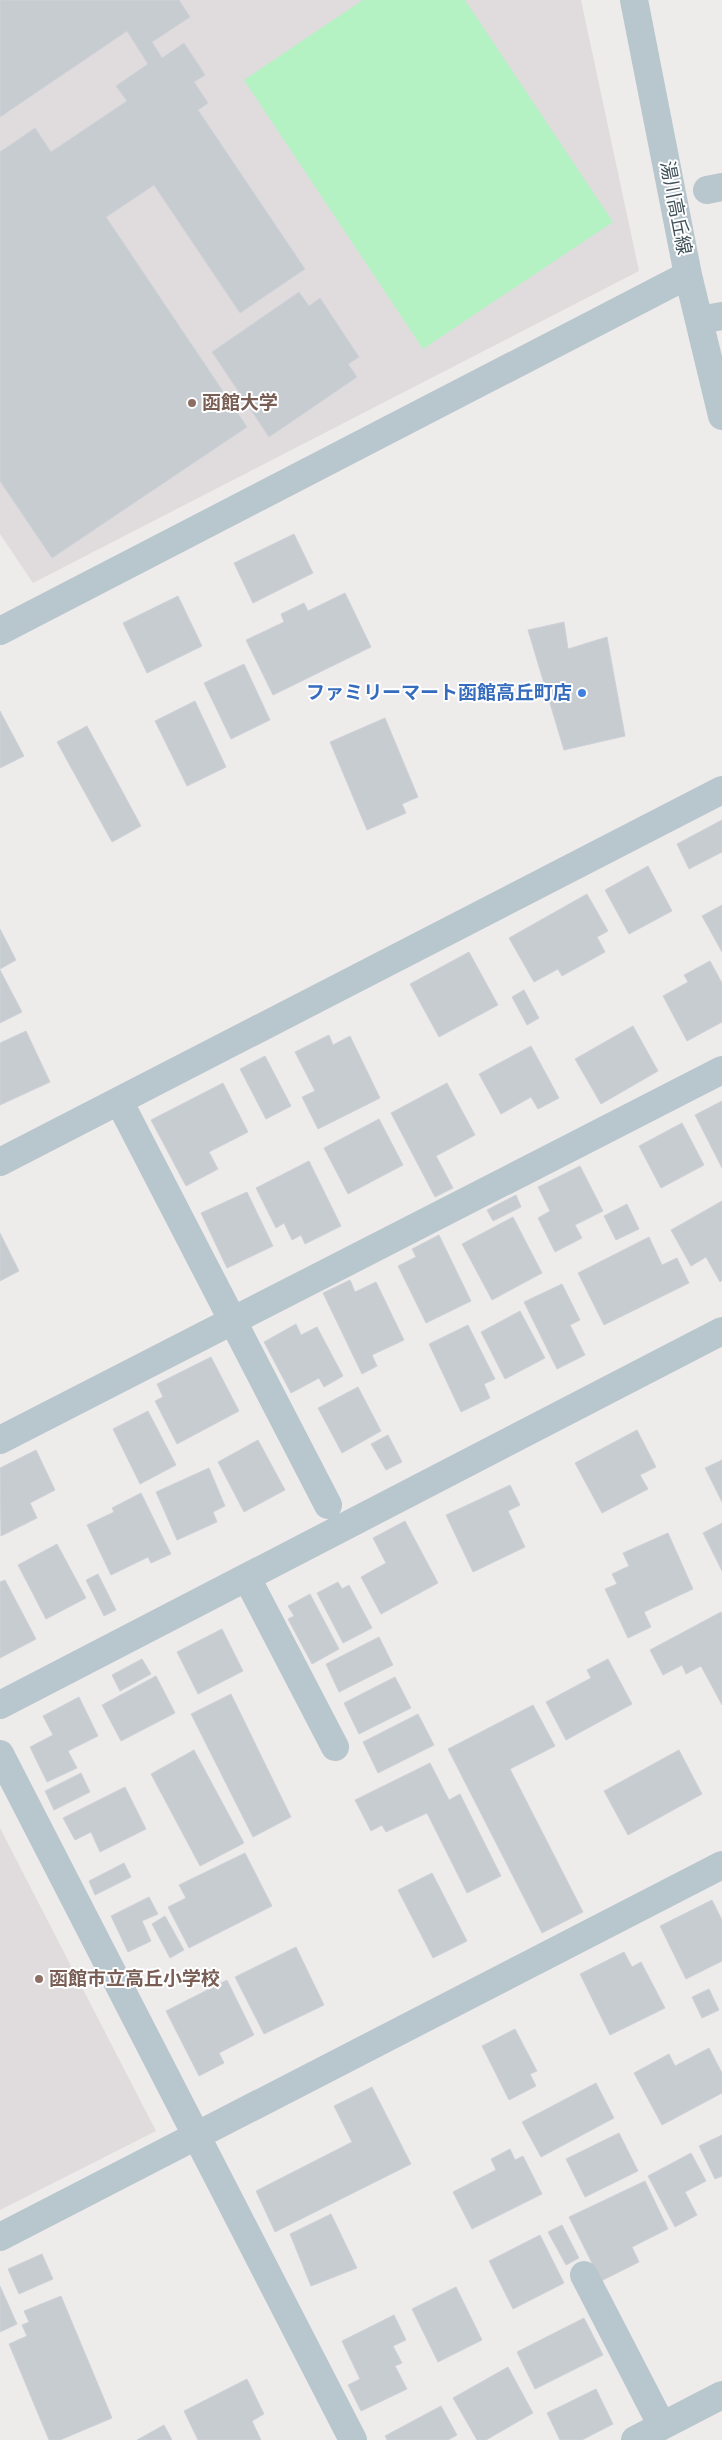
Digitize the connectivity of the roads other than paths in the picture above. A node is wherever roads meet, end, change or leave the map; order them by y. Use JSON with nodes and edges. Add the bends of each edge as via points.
{"nodes":[{"id":1,"x":634,"y":0,"type":"edge"},
{"id":2,"x":688,"y":275,"type":"junction"},
{"id":3,"x":711,"y":318,"type":"edge"},
{"id":4,"x":722,"y":416,"type":"edge"},
{"id":5,"x":0,"y":631,"type":"edge"},
{"id":6,"x":722,"y":790,"type":"edge"},
{"id":7,"x":722,"y":1070,"type":"edge"},
{"id":8,"x":119,"y":1101,"type":"junction"},
{"id":9,"x":0,"y":1162,"type":"edge"},
{"id":10,"x":232,"y":1320,"type":"junction"},
{"id":11,"x":722,"y":1331,"type":"edge"},
{"id":12,"x":0,"y":1440,"type":"edge"},
{"id":13,"x":328,"y":1505,"type":"dead end"},
{"id":14,"x":247,"y":1578,"type":"junction"},
{"id":15,"x":0,"y":1705,"type":"edge"},
{"id":16,"x":335,"y":1747,"type":"dead end"},
{"id":17,"x":0,"y":1754,"type":"edge"},
{"id":18,"x":722,"y":1865,"type":"edge"},
{"id":19,"x":197,"y":2136,"type":"junction"},
{"id":20,"x":0,"y":2237,"type":"edge"},
{"id":21,"x":584,"y":2275,"type":"dead end"},
{"id":22,"x":722,"y":2395,"type":"edge"},
{"id":23,"x":662,"y":2426,"type":"junction"},
{"id":24,"x":353,"y":2440,"type":"edge"},
{"id":25,"x":635,"y":2440,"type":"edge"}],
"edges":[{"from":1,"to":2,"type":"street","name":"湯川高丘線"},
{"from":2,"to":3,"type":"street","name":"湯川高丘線"},
{"from":2,"to":5,"type":"street"},
{"from":3,"to":4,"type":"street","name":"湯川高丘線"},
{"from":6,"to":8,"type":"street"},
{"from":7,"to":10,"type":"street"},
{"from":8,"to":9,"type":"street"},
{"from":8,"to":10,"type":"street"},
{"from":10,"to":12,"type":"street"},
{"from":10,"to":13,"type":"street"},
{"from":11,"to":14,"type":"street"},
{"from":14,"to":15,"type":"street"},
{"from":14,"to":16,"type":"street"},
{"from":17,"to":19,"type":"street"},
{"from":18,"to":19,"type":"street"},
{"from":19,"to":20,"type":"street"},
{"from":19,"to":24,"type":"street"},
{"from":21,"to":23,"type":"street"},
{"from":22,"to":23,"type":"street"},
{"from":23,"to":25,"type":"street"}]}
